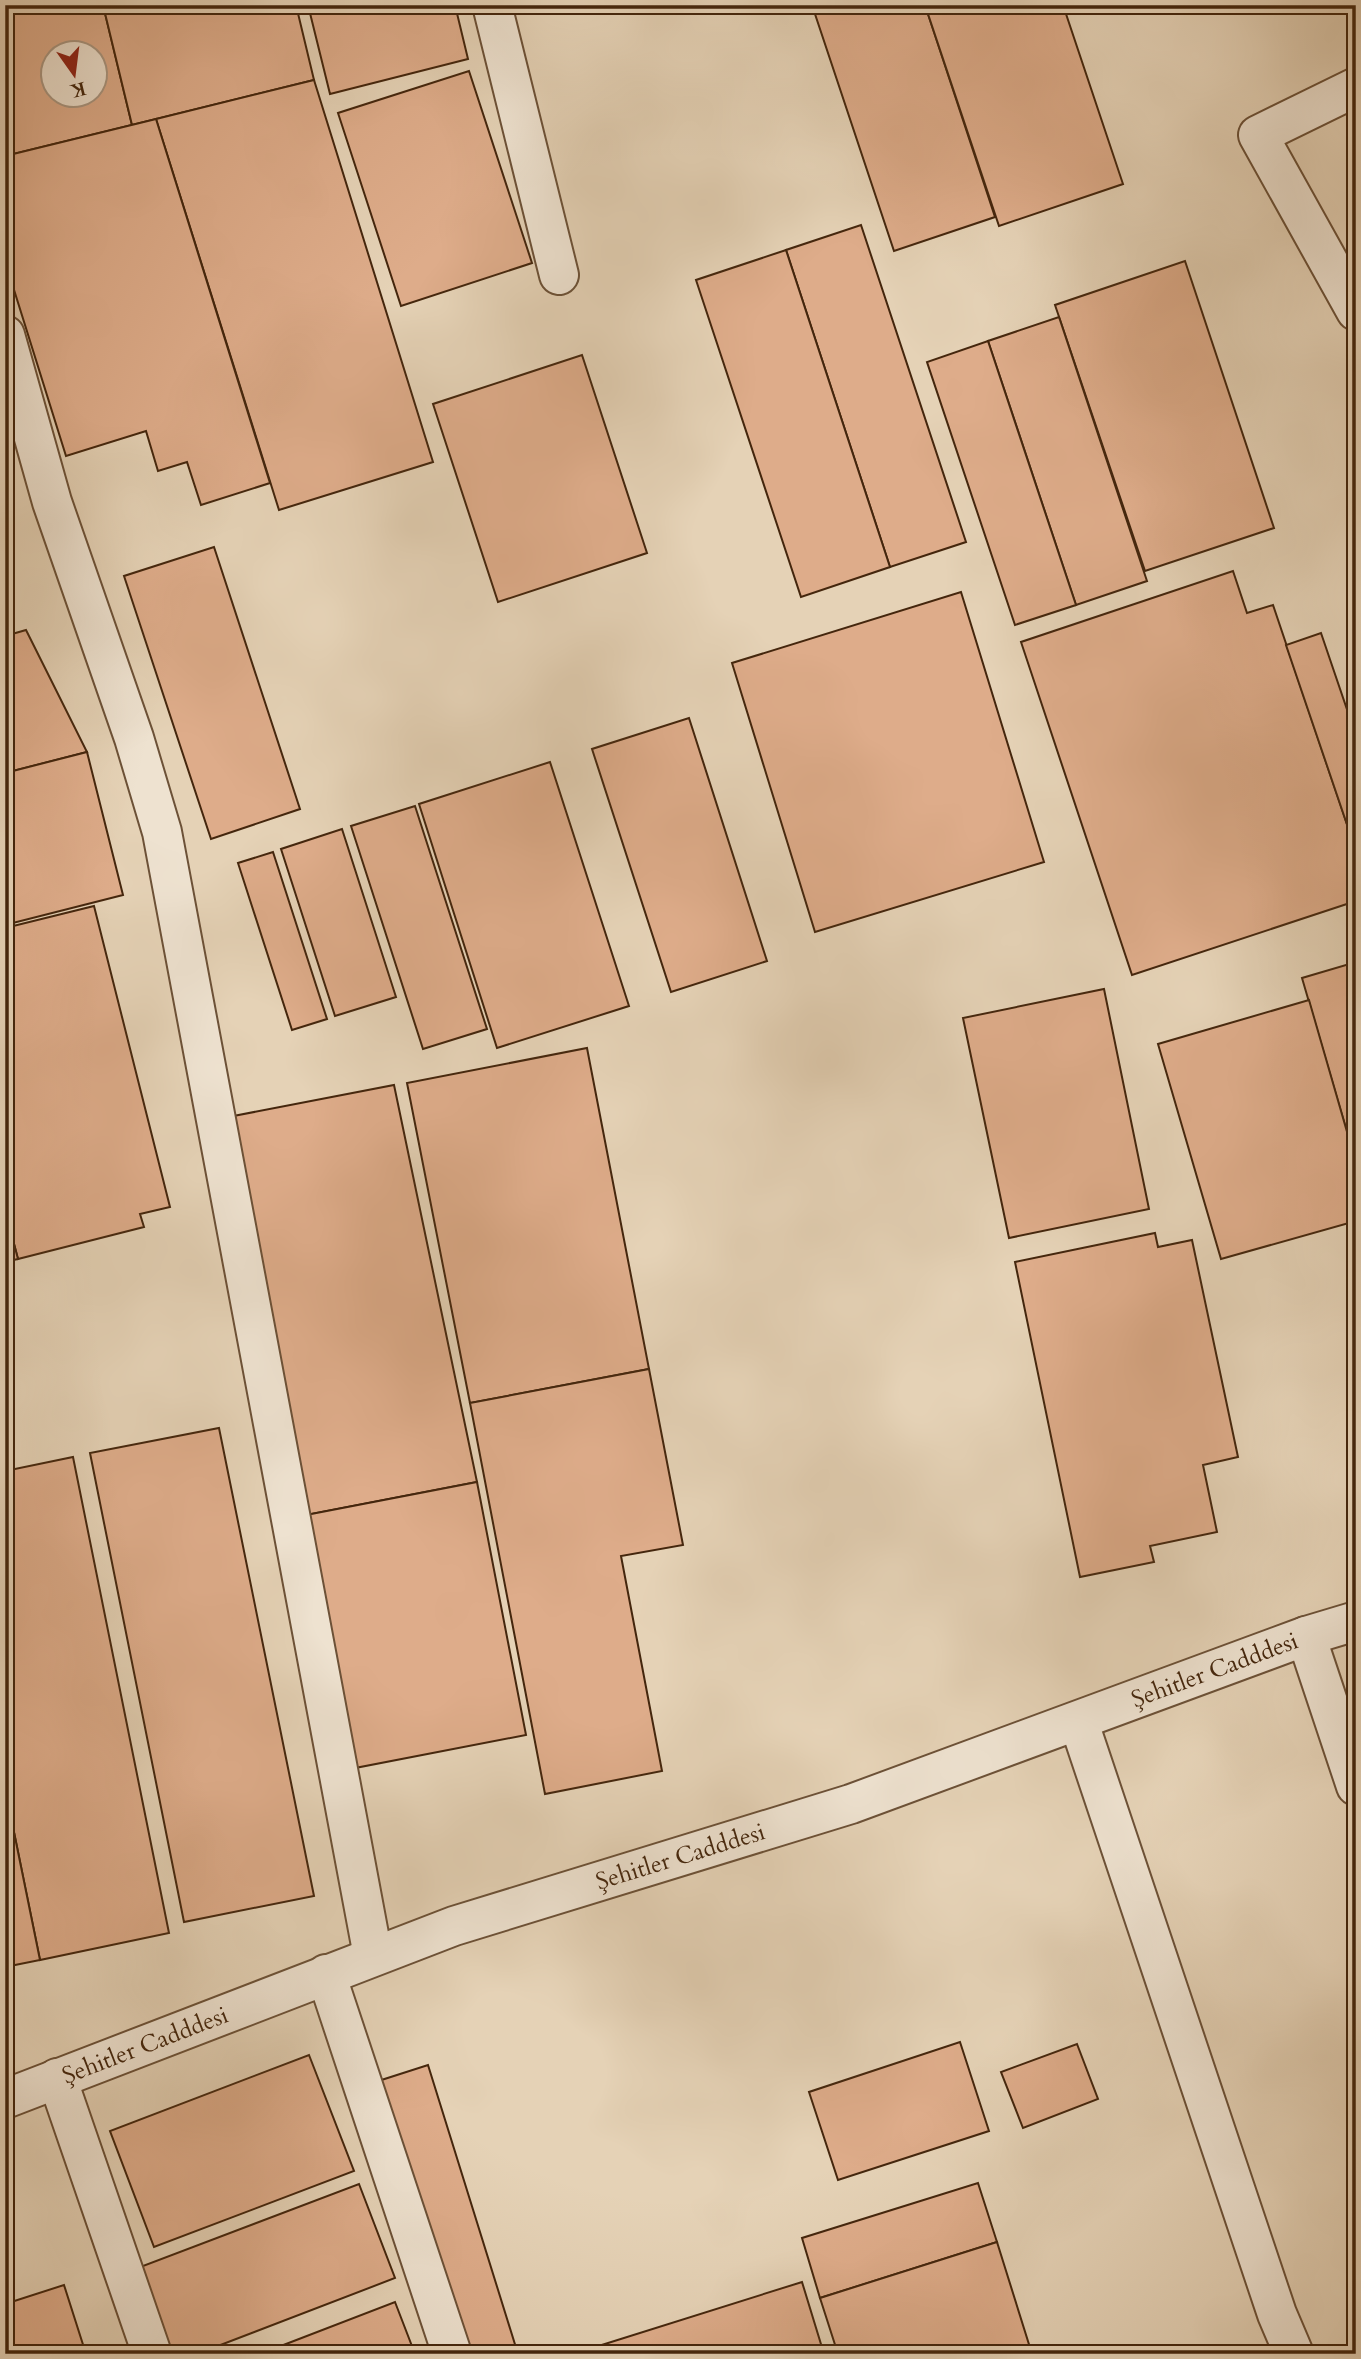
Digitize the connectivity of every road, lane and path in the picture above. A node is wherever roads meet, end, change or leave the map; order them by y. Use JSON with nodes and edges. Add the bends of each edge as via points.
{"nodes":[{"id":1,"x":492,"y":5,"type":"edge"},
{"id":2,"x":1356,"y":87,"type":"edge"},
{"id":3,"x":559,"y":275,"type":"dead end"},
{"id":4,"x":1356,"y":311,"type":"edge"},
{"id":5,"x":5,"y":335,"type":"edge"},
{"id":6,"x":1356,"y":1621,"type":"edge"},
{"id":7,"x":1306,"y":1636,"type":"junction"},
{"id":8,"x":1079,"y":1723,"type":"junction"},
{"id":9,"x":1356,"y":1786,"type":"edge"},
{"id":10,"x":373,"y":1956,"type":"junction"},
{"id":11,"x":326,"y":1975,"type":"junction"},
{"id":12,"x":57,"y":2078,"type":"junction"},
{"id":13,"x":5,"y":2099,"type":"edge"},
{"id":14,"x":152,"y":2354,"type":"edge"},
{"id":15,"x":452,"y":2354,"type":"edge"},
{"id":16,"x":1294,"y":2354,"type":"edge"}],
"edges":[{"from":1,"to":3,"type":"street"},
{"from":2,"to":4,"type":"street","via":[[1258,135]]},
{"from":5,"to":10,"type":"street","via":[[52,502],[162,832]]},
{"from":6,"to":7,"type":"street","name":"Şehitler Cadddesi"},
{"from":7,"to":8,"type":"street","name":"Şehitler Cadddesi"},
{"from":7,"to":9,"type":"street"},
{"from":8,"to":10,"type":"street","name":"Şehitler Cadddesi","via":[[851,1804],[454,1926]]},
{"from":8,"to":16,"type":"street"},
{"from":10,"to":11,"type":"street","name":"Şehitler Cadddesi"},
{"from":11,"to":12,"type":"street","name":"Şehitler Cadddesi"},
{"from":11,"to":15,"type":"street"},
{"from":12,"to":13,"type":"street","name":"Şehitler Cadddesi"},
{"from":12,"to":14,"type":"street"}]}
